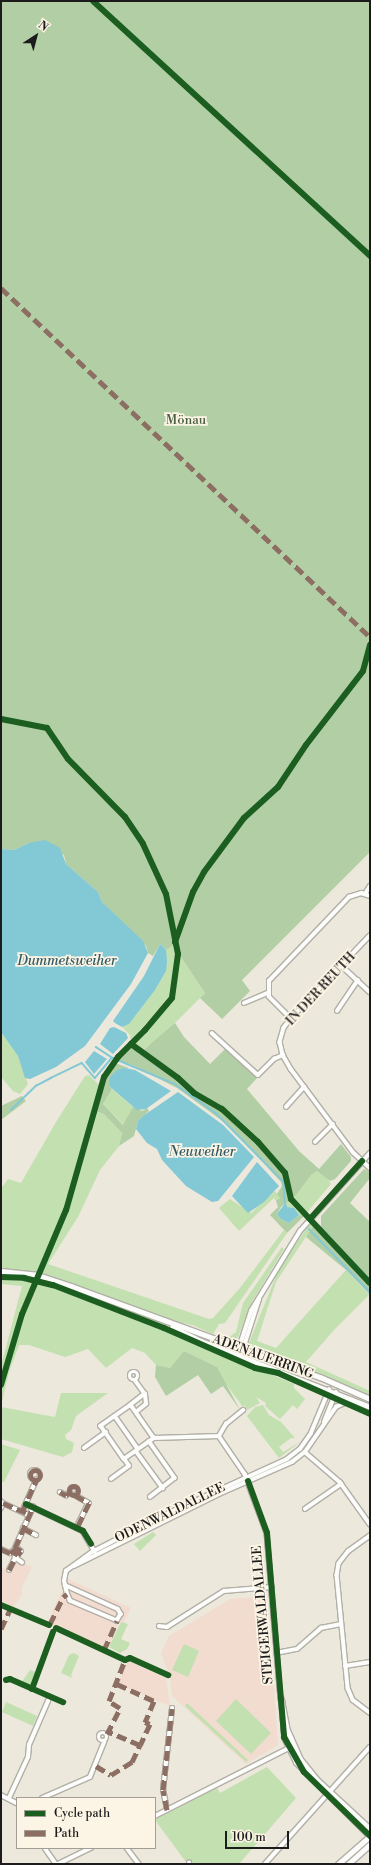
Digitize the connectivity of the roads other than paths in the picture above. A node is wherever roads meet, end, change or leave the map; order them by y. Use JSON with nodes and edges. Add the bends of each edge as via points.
{"nodes":[{"id":1,"x":370,"y":886,"type":"edge"},
{"id":2,"x":365,"y":894,"type":"junction"},
{"id":3,"x":370,"y":896,"type":"edge"},
{"id":4,"x":370,"y":936,"type":"edge"},
{"id":5,"x":342,"y":966,"type":"junction"},
{"id":6,"x":358,"y":980,"type":"junction"},
{"id":7,"x":370,"y":992,"type":"edge"},
{"id":8,"x":268,"y":993,"type":"junction"},
{"id":9,"x":244,"y":1003,"type":"dead end"},
{"id":10,"x":337,"y":1011,"type":"dead end"},
{"id":11,"x":291,"y":1019,"type":"junction"},
{"id":12,"x":212,"y":1033,"type":"dead end"},
{"id":13,"x":283,"y":1055,"type":"junction"},
{"id":14,"x":304,"y":1087,"type":"junction"},
{"id":15,"x":286,"y":1107,"type":"dead end"},
{"id":16,"x":333,"y":1124,"type":"junction"},
{"id":17,"x":315,"y":1142,"type":"dead end"},
{"id":18,"x":370,"y":1153,"type":"edge"},
{"id":19,"x":362,"y":1160,"type":"junction"},
{"id":20,"x":370,"y":1168,"type":"edge"},
{"id":21,"x":1,"y":1271,"type":"edge"},
{"id":22,"x":155,"y":1318,"type":"junction"},
{"id":23,"x":239,"y":1349,"type":"junction"},
{"id":24,"x":236,"y":1355,"type":"junction"},
{"id":25,"x":135,"y":1380,"type":"dead end"},
{"id":26,"x":335,"y":1384,"type":"junction"},
{"id":27,"x":330,"y":1390,"type":"junction"},
{"id":28,"x":336,"y":1392,"type":"junction"},
{"id":29,"x":146,"y":1394,"type":"junction"},
{"id":30,"x":370,"y":1399,"type":"edge"},
{"id":31,"x":354,"y":1400,"type":"junction"},
{"id":32,"x":131,"y":1405,"type":"junction"},
{"id":33,"x":370,"y":1407,"type":"edge"},
{"id":34,"x":243,"y":1410,"type":"dead end"},
{"id":35,"x":136,"y":1412,"type":"junction"},
{"id":36,"x":115,"y":1416,"type":"junction"},
{"id":37,"x":320,"y":1430,"type":"junction"},
{"id":38,"x":106,"y":1432,"type":"junction"},
{"id":39,"x":219,"y":1436,"type":"junction"},
{"id":40,"x":154,"y":1438,"type":"junction"},
{"id":41,"x":149,"y":1441,"type":"junction"},
{"id":42,"x":84,"y":1448,"type":"dead end"},
{"id":43,"x":137,"y":1450,"type":"junction"},
{"id":44,"x":305,"y":1452,"type":"junction"},
{"id":45,"x":124,"y":1459,"type":"junction"},
{"id":46,"x":111,"y":1479,"type":"dead end"},
{"id":47,"x":247,"y":1479,"type":"junction"},
{"id":48,"x":36,"y":1480,"type":"dead end"},
{"id":49,"x":341,"y":1484,"type":"junction"},
{"id":50,"x":163,"y":1488,"type":"junction"},
{"id":51,"x":60,"y":1492,"type":"dead end"},
{"id":52,"x":69,"y":1493,"type":"junction"},
{"id":53,"x":76,"y":1495,"type":"junction"},
{"id":54,"x":151,"y":1496,"type":"dead end"},
{"id":55,"x":2,"y":1502,"type":"edge"},
{"id":56,"x":26,"y":1504,"type":"junction"},
{"id":57,"x":33,"y":1507,"type":"junction"},
{"id":58,"x":1,"y":1509,"type":"edge"},
{"id":59,"x":305,"y":1510,"type":"dead end"},
{"id":60,"x":22,"y":1512,"type":"junction"},
{"id":61,"x":29,"y":1515,"type":"junction"},
{"id":62,"x":370,"y":1524,"type":"edge"},
{"id":63,"x":23,"y":1528,"type":"junction"},
{"id":64,"x":77,"y":1528,"type":"junction"},
{"id":65,"x":36,"y":1535,"type":"dead end"},
{"id":66,"x":370,"y":1536,"type":"edge"},
{"id":67,"x":1,"y":1549,"type":"edge"},
{"id":68,"x":15,"y":1553,"type":"junction"},
{"id":69,"x":95,"y":1553,"type":"junction"},
{"id":70,"x":22,"y":1562,"type":"dead end"},
{"id":71,"x":9,"y":1570,"type":"dead end"},
{"id":72,"x":65,"y":1585,"type":"junction"},
{"id":73,"x":272,"y":1587,"type":"junction"},
{"id":74,"x":341,"y":1624,"type":"junction"},
{"id":75,"x":159,"y":1626,"type":"dead end"},
{"id":76,"x":276,"y":1653,"type":"junction"},
{"id":77,"x":370,"y":1662,"type":"edge"},
{"id":78,"x":345,"y":1666,"type":"junction"},
{"id":79,"x":281,"y":1699,"type":"joint"},
{"id":80,"x":48,"y":1701,"type":"dead end"},
{"id":81,"x":172,"y":1708,"type":"dead end"},
{"id":82,"x":370,"y":1713,"type":"edge"},
{"id":83,"x":104,"y":1742,"type":"dead end"},
{"id":84,"x":370,"y":1747,"type":"edge"},
{"id":85,"x":291,"y":1748,"type":"junction"},
{"id":86,"x":329,"y":1794,"type":"junction"},
{"id":87,"x":1,"y":1795,"type":"edge"},
{"id":88,"x":44,"y":1797,"type":"edge"},
{"id":89,"x":9,"y":1798,"type":"junction"},
{"id":90,"x":16,"y":1803,"type":"edge"},
{"id":91,"x":167,"y":1810,"type":"junction"},
{"id":92,"x":156,"y":1816,"type":"edge"},
{"id":93,"x":370,"y":1829,"type":"edge"},
{"id":94,"x":370,"y":1836,"type":"edge"},
{"id":95,"x":370,"y":1844,"type":"edge"},
{"id":96,"x":45,"y":1849,"type":"edge"},
{"id":97,"x":89,"y":1849,"type":"edge"},
{"id":98,"x":128,"y":1849,"type":"edge"},
{"id":99,"x":57,"y":1864,"type":"edge"},
{"id":100,"x":140,"y":1864,"type":"edge"},
{"id":101,"x":265,"y":1864,"type":"edge"},
{"id":102,"x":338,"y":1864,"type":"edge"},
{"id":103,"x":348,"y":1864,"type":"edge"}],
"edges":[{"from":1,"to":2,"type":"street"},
{"from":2,"to":3,"type":"street"},
{"from":2,"to":8,"type":"street","via":[[358,893],[349,897],[271,978]]},
{"from":4,"to":5,"type":"street","name":"IN DER REUTH"},
{"from":5,"to":6,"type":"street"},
{"from":5,"to":11,"type":"street","name":"IN DER REUTH"},
{"from":6,"to":7,"type":"street"},
{"from":6,"to":10,"type":"street"},
{"from":8,"to":9,"type":"street"},
{"from":8,"to":11,"type":"street"},
{"from":11,"to":13,"type":"street","name":"IN DER REUTH","via":[[281,1034]]},
{"from":12,"to":13,"type":"street","via":[[258,1075],[274,1059]]},
{"from":13,"to":14,"type":"street","name":"IN DER REUTH"},
{"from":14,"to":15,"type":"street"},
{"from":14,"to":16,"type":"street","name":"IN DER REUTH"},
{"from":16,"to":17,"type":"street"},
{"from":16,"to":19,"type":"street","name":"IN DER REUTH"},
{"from":18,"to":19,"type":"street"},
{"from":19,"to":20,"type":"street","name":"IN DER REUTH"},
{"from":19,"to":23,"type":"street","via":[[300,1231],[245,1326]]},
{"from":21,"to":22,"type":"main road","name":"ADENAUERRING","via":[[37,1275]]},
{"from":22,"to":23,"type":"main road","name":"ADENAUERRING"},
{"from":22,"to":24,"type":"main road","name":"ADENAUERRING"},
{"from":23,"to":24,"type":"main road"},
{"from":23,"to":26,"type":"main road","name":"ADENAUERRING"},
{"from":24,"to":27,"type":"main road","name":"ADENAUERRING"},
{"from":25,"to":29,"type":"street"},
{"from":26,"to":27,"type":"main road"},
{"from":26,"to":28,"type":"main road"},
{"from":26,"to":30,"type":"main road","name":"ADENAUERRING"},
{"from":27,"to":28,"type":"main road","name":"ADENAUERRING"},
{"from":27,"to":47,"type":"street","name":"ODENWALDALLEE","via":[[312,1433],[300,1448]]},
{"from":28,"to":31,"type":"main road","name":"ADENAUERRING"},
{"from":28,"to":37,"type":"street","name":"ODENWALDALLEE"},
{"from":29,"to":32,"type":"street"},
{"from":29,"to":35,"type":"street","via":[[146,1404]]},
{"from":31,"to":33,"type":"main road","name":"ADENAUERRING"},
{"from":31,"to":37,"type":"street","name":"ODENWALDALLEE","via":[[336,1407]]},
{"from":32,"to":35,"type":"street"},
{"from":32,"to":36,"type":"street"},
{"from":34,"to":39,"type":"street","via":[[226,1424]]},
{"from":35,"to":40,"type":"street"},
{"from":36,"to":38,"type":"street","via":[[101,1426]]},
{"from":36,"to":43,"type":"street"},
{"from":37,"to":44,"type":"street","name":"ODENWALDALLEE"},
{"from":38,"to":42,"type":"street"},
{"from":38,"to":45,"type":"street"},
{"from":39,"to":40,"type":"street"},
{"from":39,"to":47,"type":"street","name":"STEIGERWALDALLEE"},
{"from":40,"to":41,"type":"street"},
{"from":41,"to":43,"type":"street"},
{"from":41,"to":50,"type":"street","via":[[175,1478]]},
{"from":43,"to":45,"type":"street"},
{"from":43,"to":50,"type":"street"},
{"from":44,"to":47,"type":"street","name":"ODENWALDALLEE","via":[[287,1465]]},
{"from":44,"to":49,"type":"street"},
{"from":45,"to":46,"type":"street","via":[[129,1466]]},
{"from":47,"to":69,"type":"street","name":"ODENWALDALLEE"},
{"from":47,"to":73,"type":"street","name":"STEIGERWALDALLEE","via":[[267,1533]]},
{"from":48,"to":56,"type":"street"},
{"from":49,"to":59,"type":"street"},
{"from":49,"to":62,"type":"street"},
{"from":50,"to":54,"type":"street"},
{"from":51,"to":52,"type":"street","via":[[66,1495]]},
{"from":52,"to":53,"type":"street"},
{"from":52,"to":53,"type":"street","via":[[71,1487],[75,1487],[78,1490]]},
{"from":53,"to":64,"type":"street","via":[[89,1503]]},
{"from":55,"to":58,"type":"street"},
{"from":55,"to":60,"type":"street"},
{"from":56,"to":57,"type":"street"},
{"from":56,"to":60,"type":"street"},
{"from":57,"to":61,"type":"street"},
{"from":57,"to":64,"type":"street"},
{"from":60,"to":61,"type":"street"},
{"from":61,"to":63,"type":"street"},
{"from":63,"to":65,"type":"street"},
{"from":63,"to":68,"type":"street"},
{"from":64,"to":69,"type":"street","via":[[83,1531]]},
{"from":66,"to":74,"type":"street","via":[[349,1551],[339,1564],[337,1579]]},
{"from":67,"to":68,"type":"street"},
{"from":68,"to":70,"type":"street"},
{"from":68,"to":71,"type":"street"},
{"from":69,"to":72,"type":"street","name":"ODENWALDALLEE","via":[[66,1571]]},
{"from":72,"to":72,"type":"street","via":[[70,1600],[112,1620],[117,1621],[120,1617],[121,1612],[116,1607]]},
{"from":73,"to":75,"type":"street","via":[[224,1591],[167,1627]]},
{"from":73,"to":76,"type":"street","name":"STEIGERWALDALLEE"},
{"from":74,"to":76,"type":"street","via":[[321,1628],[297,1649]]},
{"from":74,"to":78,"type":"street"},
{"from":76,"to":79,"type":"street","name":"STEIGERWALDALLEE"},
{"from":77,"to":78,"type":"street"},
{"from":78,"to":82,"type":"street","via":[[349,1694]]},
{"from":79,"to":85,"type":"main road","name":"STEIGERWALDALLEE","via":[[282,1726]]},
{"from":80,"to":89,"type":"street","via":[[28,1745],[28,1756]]},
{"from":81,"to":91,"type":"street","via":[[163,1790]]},
{"from":83,"to":88,"type":"street","via":[[90,1777]]},
{"from":84,"to":86,"type":"street"},
{"from":85,"to":86,"type":"main road","name":"STEIGERWALDALLEE","via":[[304,1772]]},
{"from":85,"to":91,"type":"street"},
{"from":86,"to":93,"type":"main road","name":"STEIGERWALDALLEE"},
{"from":86,"to":94,"type":"main road","name":"STEIGERWALDALLEE"},
{"from":86,"to":101,"type":"street"},
{"from":87,"to":89,"type":"street"},
{"from":89,"to":90,"type":"street"},
{"from":91,"to":92,"type":"street"},
{"from":94,"to":102,"type":"main road"},
{"from":95,"to":103,"type":"main road"},
{"from":96,"to":99,"type":"street"},
{"from":97,"to":99,"type":"street"},
{"from":98,"to":100,"type":"street"}]}
